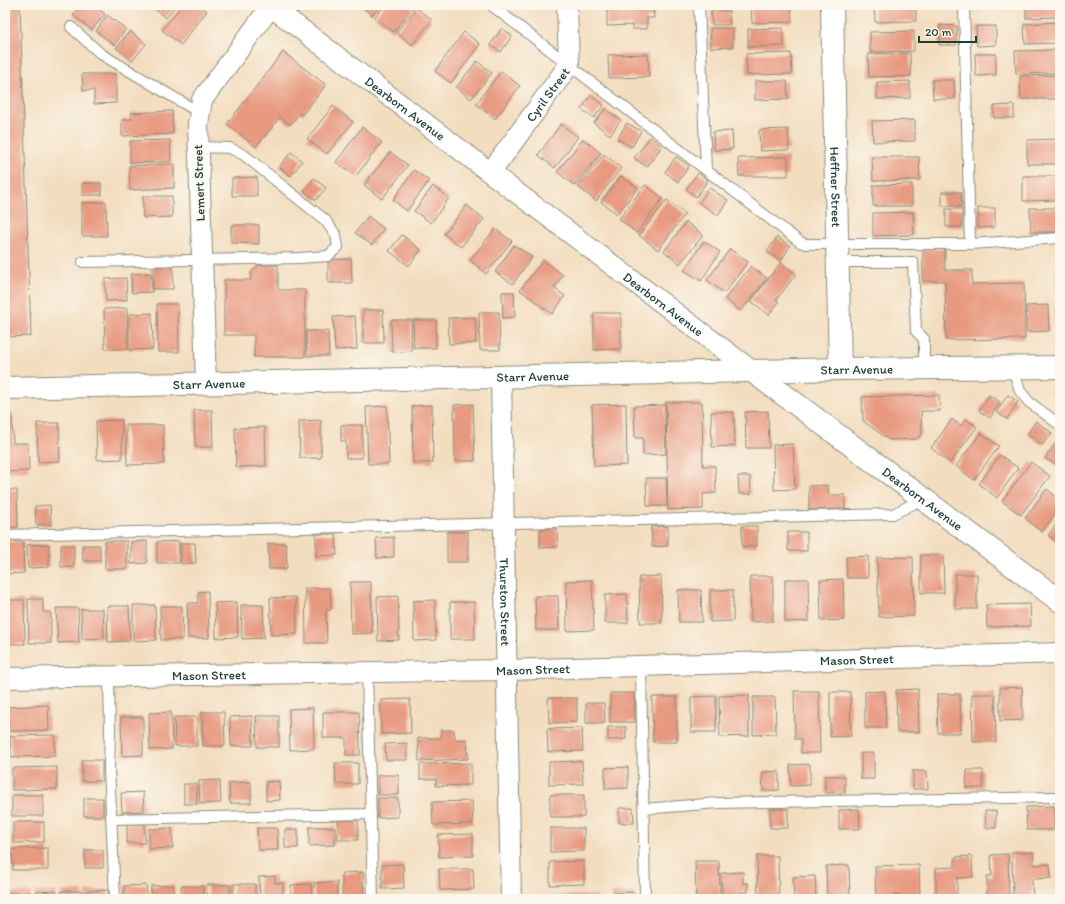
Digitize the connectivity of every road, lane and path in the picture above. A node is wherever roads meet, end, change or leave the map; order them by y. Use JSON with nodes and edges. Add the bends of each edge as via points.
{"nodes":[{"id":1,"x":491,"y":5,"type":"edge"},
{"id":2,"x":567,"y":5,"type":"edge"},
{"id":3,"x":699,"y":5,"type":"edge"},
{"id":4,"x":832,"y":5,"type":"edge"},
{"id":5,"x":964,"y":5,"type":"edge"},
{"id":6,"x":270,"y":6,"type":"edge"},
{"id":7,"x":70,"y":27,"type":"dead end"},
{"id":8,"x":569,"y":65,"type":"junction"},
{"id":9,"x":200,"y":113,"type":"junction"},
{"id":10,"x":198,"y":147,"type":"junction"},
{"id":11,"x":706,"y":170,"type":"junction"},
{"id":12,"x":491,"y":172,"type":"junction"},
{"id":13,"x":1060,"y":238,"type":"edge"},
{"id":14,"x":970,"y":244,"type":"junction"},
{"id":15,"x":838,"y":254,"type":"junction"},
{"id":16,"x":202,"y":260,"type":"junction"},
{"id":17,"x":83,"y":262,"type":"dead end"},
{"id":18,"x":1060,"y":367,"type":"edge"},
{"id":19,"x":924,"y":368,"type":"junction"},
{"id":20,"x":1013,"y":368,"type":"junction"},
{"id":21,"x":840,"y":369,"type":"junction"},
{"id":22,"x":752,"y":371,"type":"junction"},
{"id":23,"x":501,"y":377,"type":"junction"},
{"id":24,"x":206,"y":383,"type":"junction"},
{"id":25,"x":5,"y":388,"type":"edge"},
{"id":26,"x":1060,"y":425,"type":"edge"},
{"id":27,"x":923,"y":499,"type":"junction"},
{"id":28,"x":504,"y":524,"type":"junction"},
{"id":29,"x":5,"y":535,"type":"edge"},
{"id":30,"x":1060,"y":601,"type":"edge"},
{"id":31,"x":1060,"y":653,"type":"edge"},
{"id":32,"x":641,"y":666,"type":"junction"},
{"id":33,"x":506,"y":670,"type":"junction"},
{"id":34,"x":367,"y":672,"type":"junction"},
{"id":35,"x":109,"y":677,"type":"junction"},
{"id":36,"x":5,"y":678,"type":"edge"},
{"id":37,"x":1060,"y":797,"type":"edge"},
{"id":38,"x":642,"y":809,"type":"junction"},
{"id":39,"x":371,"y":814,"type":"junction"},
{"id":40,"x":112,"y":819,"type":"junction"},
{"id":41,"x":115,"y":899,"type":"edge"},
{"id":42,"x":373,"y":899,"type":"edge"},
{"id":43,"x":511,"y":899,"type":"edge"},
{"id":44,"x":644,"y":899,"type":"edge"}],
"edges":[{"from":1,"to":8,"type":"lane"},
{"from":2,"to":8,"type":"street","name":"Cyril Street"},
{"from":3,"to":11,"type":"lane"},
{"from":4,"to":15,"type":"main road","name":"Heffner Street"},
{"from":5,"to":14,"type":"lane"},
{"from":6,"to":9,"type":"street","name":"Lemert Street","via":[[202,100]]},
{"from":6,"to":12,"type":"street","name":"Dearborn Avenue"},
{"from":7,"to":9,"type":"lane","via":[[101,54]]},
{"from":8,"to":11,"type":"lane"},
{"from":8,"to":12,"type":"street","name":"Cyril Street"},
{"from":9,"to":10,"type":"street","name":"Lemert Street"},
{"from":10,"to":16,"type":"street","name":"Lemert Street"},
{"from":10,"to":16,"type":"lane","via":[[230,148],[244,155],[325,220],[336,235],[338,247],[328,256]]},
{"from":11,"to":15,"type":"lane","via":[[800,242]]},
{"from":12,"to":22,"type":"street","name":"Dearborn Avenue"},
{"from":13,"to":14,"type":"lane"},
{"from":14,"to":15,"type":"lane"},
{"from":15,"to":19,"type":"lane","via":[[913,262],[916,331],[924,339]]},
{"from":15,"to":21,"type":"main road","name":"Heffner Street"},
{"from":16,"to":17,"type":"lane"},
{"from":16,"to":24,"type":"street","name":"Lemert Street"},
{"from":18,"to":20,"type":"main road","name":"Starr Avenue"},
{"from":19,"to":20,"type":"main road","name":"Starr Avenue"},
{"from":19,"to":21,"type":"main road","name":"Starr Avenue"},
{"from":20,"to":26,"type":"lane","via":[[1020,390],[1029,402]]},
{"from":21,"to":22,"type":"main road","name":"Starr Avenue"},
{"from":22,"to":23,"type":"main road","name":"Starr Avenue"},
{"from":22,"to":27,"type":"main road","name":"Dearborn Avenue"},
{"from":23,"to":24,"type":"main road","name":"Starr Avenue"},
{"from":23,"to":28,"type":"street","name":"Thurston Street"},
{"from":24,"to":25,"type":"main road","name":"Starr Avenue"},
{"from":27,"to":28,"type":"lane","via":[[893,514]]},
{"from":27,"to":30,"type":"main road","name":"Dearborn Avenue"},
{"from":28,"to":29,"type":"lane"},
{"from":28,"to":33,"type":"street","name":"Thurston Street"},
{"from":31,"to":32,"type":"street","name":"Mason Street"},
{"from":32,"to":33,"type":"street","name":"Mason Street"},
{"from":32,"to":38,"type":"lane"},
{"from":33,"to":34,"type":"street","name":"Mason Street"},
{"from":33,"to":43,"type":"street","name":"Thurston Street"},
{"from":34,"to":35,"type":"street","name":"Mason Street"},
{"from":34,"to":39,"type":"lane"},
{"from":35,"to":36,"type":"street","name":"Mason Street"},
{"from":35,"to":40,"type":"lane"},
{"from":37,"to":38,"type":"lane","via":[[718,803]]},
{"from":38,"to":44,"type":"lane"},
{"from":39,"to":40,"type":"lane"},
{"from":39,"to":42,"type":"lane"},
{"from":40,"to":41,"type":"lane"}]}
